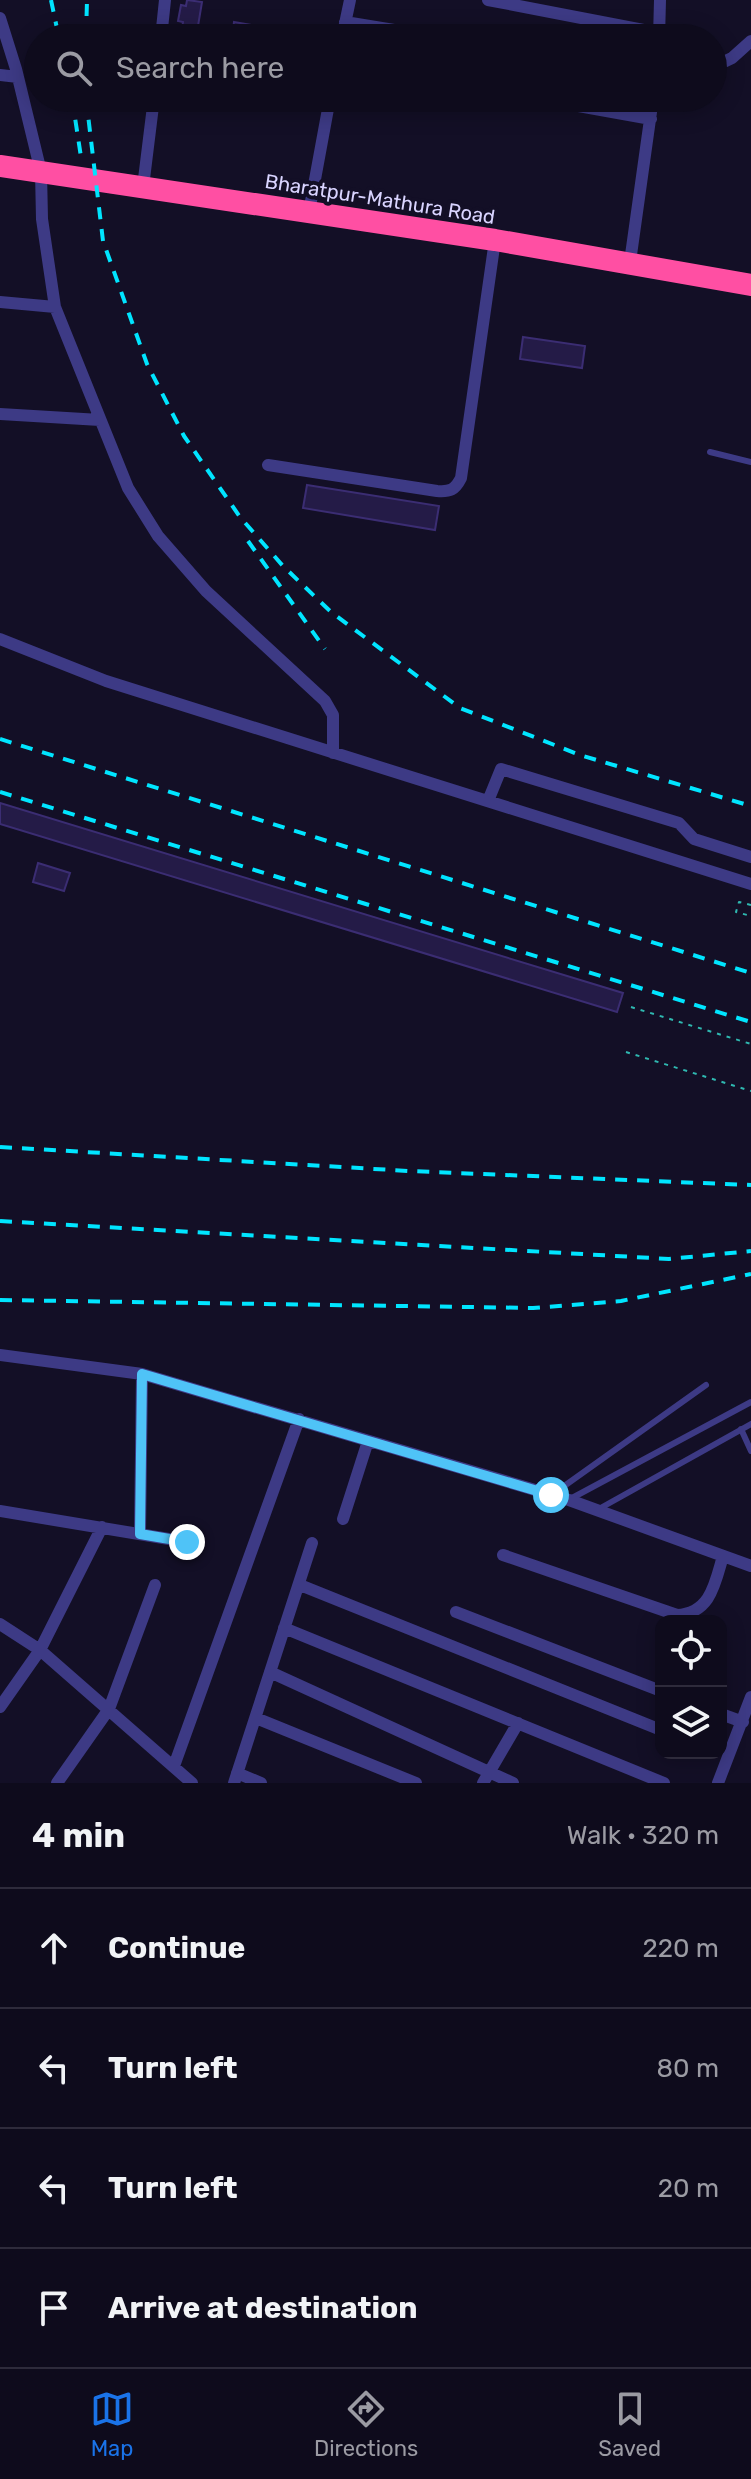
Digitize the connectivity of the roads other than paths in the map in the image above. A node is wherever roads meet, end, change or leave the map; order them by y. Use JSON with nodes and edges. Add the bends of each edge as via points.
{"nodes":[{"id":1,"x":165,"y":0,"type":"edge"},
{"id":2,"x":350,"y":0,"type":"edge"},
{"id":3,"x":488,"y":0,"type":"edge"},
{"id":4,"x":660,"y":0,"type":"edge"},
{"id":5,"x":0,"y":18,"type":"edge"},
{"id":6,"x":345,"y":22,"type":"joint"},
{"id":7,"x":162,"y":24,"type":"edge"},
{"id":8,"x":357,"y":24,"type":"edge"},
{"id":9,"x":602,"y":24,"type":"edge"},
{"id":10,"x":659,"y":24,"type":"edge"},
{"id":11,"x":3,"y":35,"type":"edge"},
{"id":12,"x":751,"y":41,"type":"edge"},
{"id":13,"x":727,"y":60,"type":"edge"},
{"id":14,"x":0,"y":75,"type":"edge"},
{"id":15,"x":18,"y":77,"type":"junction"},
{"id":16,"x":24,"y":102,"type":"edge"},
{"id":17,"x":26,"y":112,"type":"edge"},
{"id":18,"x":152,"y":112,"type":"edge"},
{"id":19,"x":327,"y":112,"type":"edge"},
{"id":20,"x":612,"y":112,"type":"edge"},
{"id":21,"x":652,"y":112,"type":"edge"},
{"id":22,"x":651,"y":119,"type":"junction"},
{"id":23,"x":0,"y":166,"type":"edge"},
{"id":24,"x":41,"y":172,"type":"junction"},
{"id":25,"x":143,"y":187,"type":"junction"},
{"id":26,"x":309,"y":212,"type":"junction"},
{"id":27,"x":495,"y":240,"type":"junction"},
{"id":28,"x":630,"y":262,"type":"junction"},
{"id":29,"x":751,"y":285,"type":"edge"},
{"id":30,"x":0,"y":302,"type":"edge"},
{"id":31,"x":55,"y":307,"type":"junction"},
{"id":32,"x":0,"y":414,"type":"edge"},
{"id":33,"x":100,"y":420,"type":"junction"},
{"id":34,"x":710,"y":452,"type":"dead end"},
{"id":35,"x":751,"y":462,"type":"edge"},
{"id":36,"x":268,"y":465,"type":"dead end"},
{"id":37,"x":0,"y":639,"type":"edge"},
{"id":38,"x":333,"y":753,"type":"junction"},
{"id":39,"x":488,"y":801,"type":"junction"},
{"id":40,"x":751,"y":857,"type":"edge"},
{"id":41,"x":751,"y":884,"type":"edge"},
{"id":42,"x":0,"y":1355,"type":"edge"},
{"id":43,"x":142,"y":1374,"type":"junction"},
{"id":44,"x":706,"y":1385,"type":"dead end"},
{"id":45,"x":751,"y":1402,"type":"edge"},
{"id":46,"x":299,"y":1419,"type":"junction"},
{"id":47,"x":751,"y":1424,"type":"edge"},
{"id":48,"x":741,"y":1429,"type":"junction"},
{"id":49,"x":368,"y":1441,"type":"junction"},
{"id":50,"x":751,"y":1451,"type":"edge"},
{"id":51,"x":551,"y":1495,"type":"junction"},
{"id":52,"x":569,"y":1500,"type":"junction"},
{"id":53,"x":597,"y":1510,"type":"junction"},
{"id":54,"x":0,"y":1511,"type":"edge"},
{"id":55,"x":343,"y":1519,"type":"dead end"},
{"id":56,"x":102,"y":1527,"type":"junction"},
{"id":57,"x":140,"y":1534,"type":"junction"},
{"id":58,"x":187,"y":1542,"type":"dead end"},
{"id":59,"x":312,"y":1543,"type":"dead end"},
{"id":60,"x":503,"y":1555,"type":"dead end"},
{"id":61,"x":723,"y":1556,"type":"junction"},
{"id":62,"x":749,"y":1561,"type":"edge"},
{"id":63,"x":155,"y":1585,"type":"dead end"},
{"id":64,"x":300,"y":1585,"type":"junction"},
{"id":65,"x":456,"y":1612,"type":"dead end"},
{"id":66,"x":0,"y":1624,"type":"edge"},
{"id":67,"x":284,"y":1628,"type":"junction"},
{"id":68,"x":40,"y":1650,"type":"junction"},
{"id":69,"x":270,"y":1672,"type":"junction"},
{"id":70,"x":655,"y":1689,"type":"edge"},
{"id":71,"x":751,"y":1697,"type":"edge"},
{"id":72,"x":0,"y":1707,"type":"edge"},
{"id":73,"x":109,"y":1709,"type":"junction"},
{"id":74,"x":727,"y":1716,"type":"edge"},
{"id":75,"x":256,"y":1718,"type":"junction"},
{"id":76,"x":743,"y":1722,"type":"junction"},
{"id":77,"x":518,"y":1723,"type":"junction"},
{"id":78,"x":655,"y":1728,"type":"edge"},
{"id":79,"x":727,"y":1750,"type":"edge"},
{"id":80,"x":723,"y":1759,"type":"edge"},
{"id":81,"x":174,"y":1766,"type":"junction"},
{"id":82,"x":235,"y":1778,"type":"edge"},
{"id":83,"x":486,"y":1778,"type":"edge"},
{"id":84,"x":57,"y":1783,"type":"edge"},
{"id":85,"x":192,"y":1783,"type":"edge"},
{"id":86,"x":261,"y":1783,"type":"edge"},
{"id":87,"x":416,"y":1783,"type":"edge"},
{"id":88,"x":513,"y":1783,"type":"edge"},
{"id":89,"x":664,"y":1783,"type":"edge"},
{"id":90,"x":718,"y":1783,"type":"edge"}],
"edges":[{"from":1,"to":7,"type":"street"},
{"from":2,"to":6,"type":"street"},
{"from":3,"to":9,"type":"street"},
{"from":4,"to":10,"type":"street"},
{"from":5,"to":11,"type":"street"},
{"from":6,"to":8,"type":"street"},
{"from":11,"to":15,"type":"street"},
{"from":12,"to":13,"type":"street"},
{"from":14,"to":15,"type":"street"},
{"from":15,"to":16,"type":"street"},
{"from":17,"to":24,"type":"street"},
{"from":18,"to":25,"type":"street"},
{"from":19,"to":26,"type":"street"},
{"from":20,"to":22,"type":"street"},
{"from":21,"to":22,"type":"street"},
{"from":22,"to":28,"type":"street"},
{"from":23,"to":24,"type":"highway","name":"Bharatpur-Mathura Road"},
{"from":24,"to":25,"type":"highway","name":"Bharatpur-Mathura Road"},
{"from":24,"to":31,"type":"street"},
{"from":25,"to":26,"type":"highway","name":"Bharatpur-Mathura Road"},
{"from":26,"to":27,"type":"highway","name":"Bharatpur-Mathura Road"},
{"from":27,"to":28,"type":"highway","name":"Bharatpur-Mathura Road"},
{"from":27,"to":36,"type":"street","via":[[457,487],[437,491]]},
{"from":28,"to":29,"type":"highway","name":"Bharatpur-Mathura Road"},
{"from":30,"to":31,"type":"street"},
{"from":31,"to":33,"type":"street"},
{"from":32,"to":33,"type":"street"},
{"from":33,"to":38,"type":"street","via":[[128,488],[158,536],[206,591],[325,701],[333,715]]},
{"from":34,"to":35,"type":"lane"},
{"from":37,"to":38,"type":"street","via":[[106,681]]},
{"from":38,"to":39,"type":"street"},
{"from":39,"to":40,"type":"street","via":[[501,769],[679,823],[694,839]]},
{"from":39,"to":41,"type":"street"},
{"from":42,"to":43,"type":"street"},
{"from":43,"to":46,"type":"street"},
{"from":43,"to":57,"type":"street"},
{"from":44,"to":51,"type":"lane"},
{"from":45,"to":52,"type":"lane"},
{"from":46,"to":49,"type":"street"},
{"from":46,"to":81,"type":"street"},
{"from":47,"to":48,"type":"lane"},
{"from":48,"to":50,"type":"lane"},
{"from":48,"to":53,"type":"lane"},
{"from":49,"to":51,"type":"street"},
{"from":49,"to":55,"type":"street"},
{"from":51,"to":52,"type":"street"},
{"from":52,"to":53,"type":"street"},
{"from":53,"to":61,"type":"street"},
{"from":54,"to":56,"type":"street"},
{"from":56,"to":57,"type":"street"},
{"from":56,"to":68,"type":"street"},
{"from":57,"to":58,"type":"street"},
{"from":59,"to":64,"type":"street"},
{"from":60,"to":61,"type":"street","via":[[677,1615],[694,1613],[706,1601]]},
{"from":61,"to":62,"type":"street"},
{"from":63,"to":73,"type":"street"},
{"from":64,"to":67,"type":"street"},
{"from":64,"to":78,"type":"street"},
{"from":65,"to":70,"type":"street"},
{"from":66,"to":68,"type":"street"},
{"from":67,"to":69,"type":"street"},
{"from":67,"to":77,"type":"street"},
{"from":68,"to":72,"type":"street"},
{"from":68,"to":73,"type":"street"},
{"from":69,"to":75,"type":"street"},
{"from":69,"to":83,"type":"street"},
{"from":71,"to":76,"type":"street"},
{"from":73,"to":81,"type":"street"},
{"from":73,"to":84,"type":"street"},
{"from":74,"to":76,"type":"street"},
{"from":75,"to":82,"type":"street"},
{"from":75,"to":87,"type":"street"},
{"from":76,"to":79,"type":"street"},
{"from":77,"to":83,"type":"street"},
{"from":77,"to":89,"type":"street"},
{"from":80,"to":90,"type":"street"},
{"from":81,"to":85,"type":"street"},
{"from":82,"to":86,"type":"street"},
{"from":83,"to":88,"type":"street"}]}
